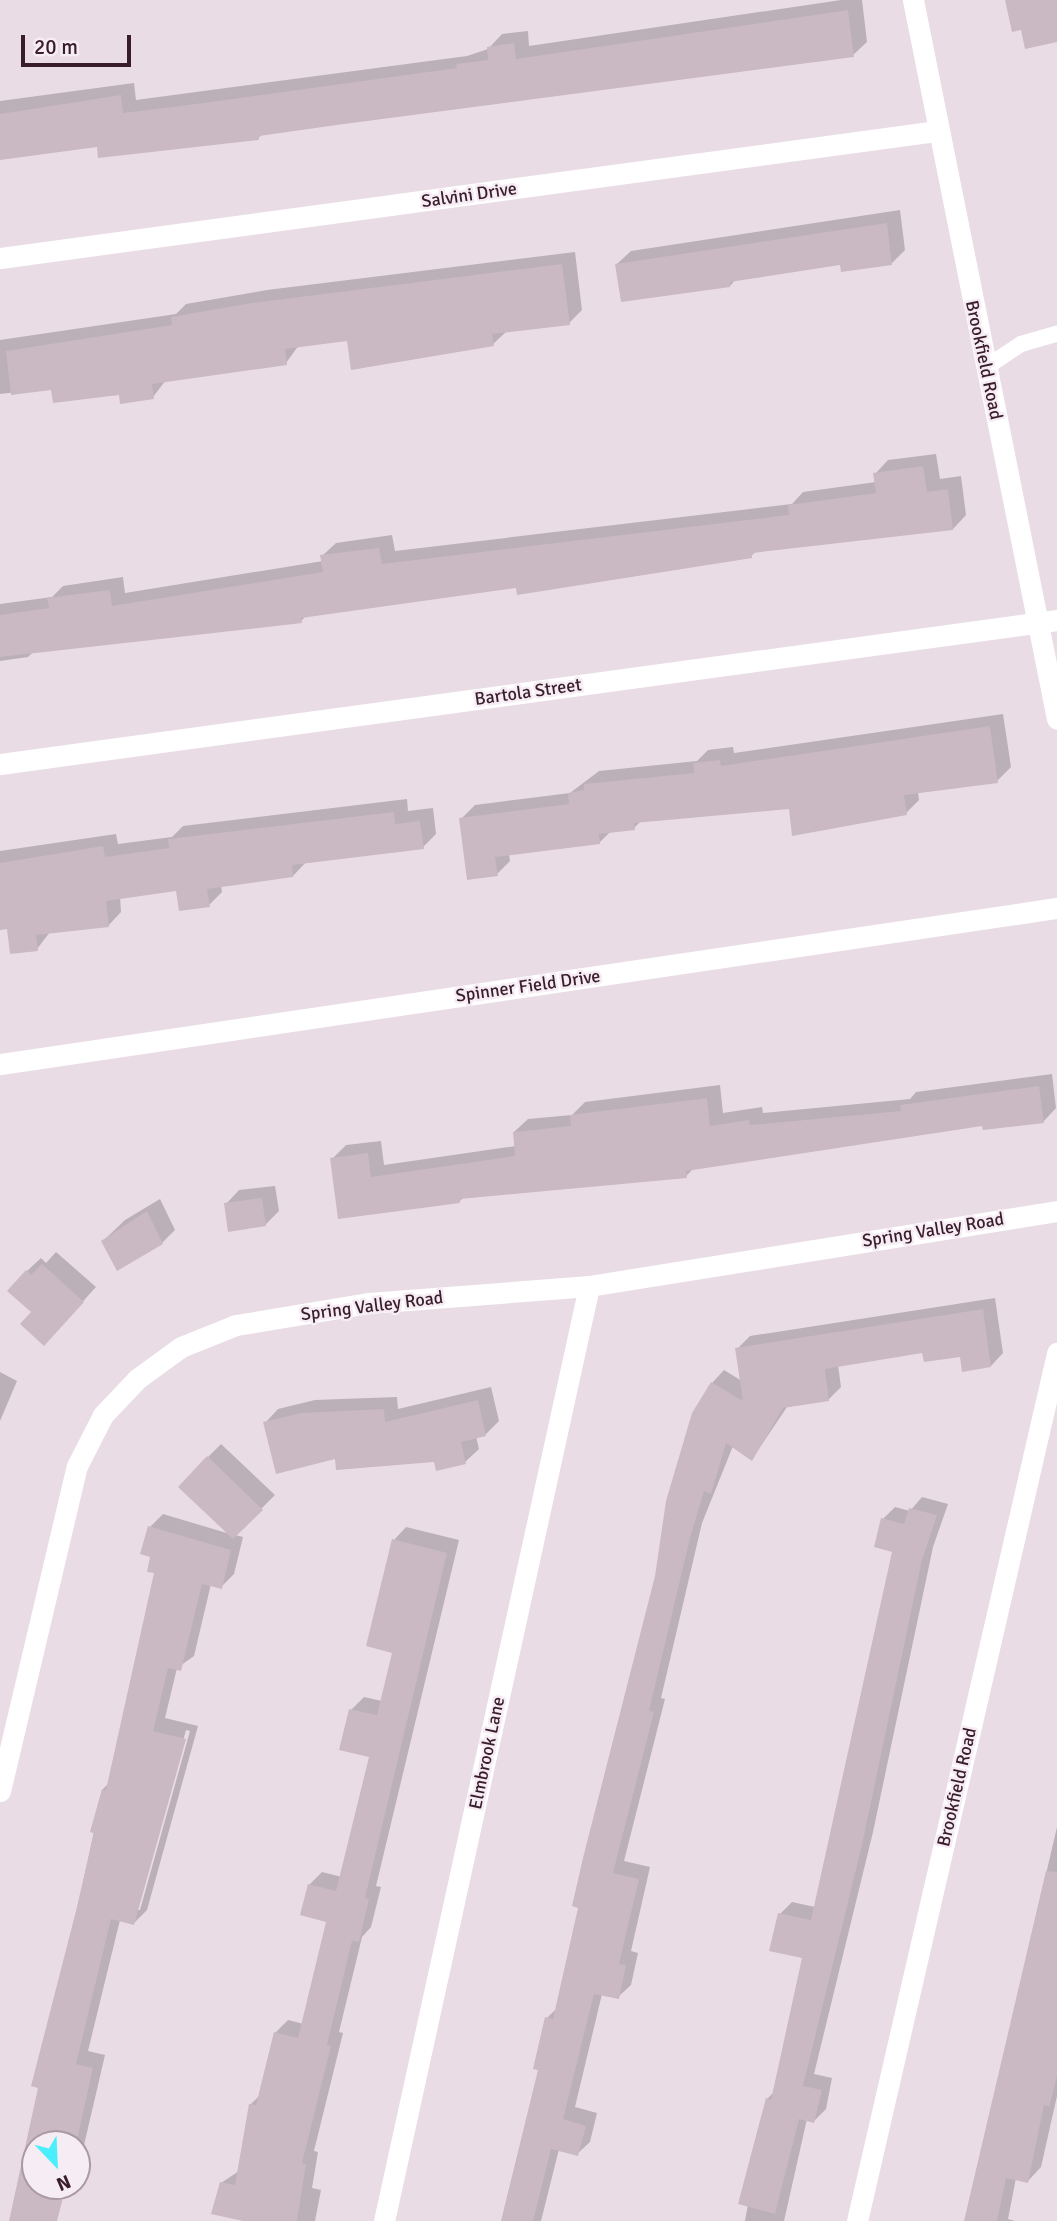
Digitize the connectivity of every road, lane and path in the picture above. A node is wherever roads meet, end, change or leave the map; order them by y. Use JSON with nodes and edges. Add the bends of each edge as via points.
{"nodes":[{"id":1,"x":913,"y":0,"type":"edge"},
{"id":2,"x":937,"y":131,"type":"junction"},
{"id":3,"x":0,"y":258,"type":"edge"},
{"id":4,"x":1057,"y":334,"type":"edge"},
{"id":5,"x":985,"y":368,"type":"junction"},
{"id":6,"x":1047,"y":622,"type":"edge"},
{"id":7,"x":1057,"y":719,"type":"edge"},
{"id":8,"x":0,"y":764,"type":"edge"},
{"id":9,"x":1057,"y":908,"type":"edge"},
{"id":10,"x":0,"y":1064,"type":"edge"},
{"id":11,"x":1057,"y":1210,"type":"edge"},
{"id":12,"x":589,"y":1286,"type":"junction"},
{"id":13,"x":1057,"y":1353,"type":"edge"},
{"id":14,"x":0,"y":1791,"type":"edge"},
{"id":15,"x":384,"y":2221,"type":"edge"},
{"id":16,"x":857,"y":2221,"type":"edge"}],
"edges":[{"from":1,"to":2,"type":"street","name":"Brookfield Road"},
{"from":2,"to":3,"type":"street","name":"Salvini Drive"},
{"from":2,"to":5,"type":"street","name":"Brookfield Road"},
{"from":4,"to":5,"type":"lane","via":[[1021,344]]},
{"from":5,"to":6,"type":"street","name":"Brookfield Road"},
{"from":6,"to":7,"type":"street","name":"Brookfield Road"},
{"from":6,"to":8,"type":"street","name":"Bartola Street"},
{"from":9,"to":10,"type":"street","name":"Spinner Field Drive"},
{"from":11,"to":12,"type":"street","name":"Spring Valley Road"},
{"from":12,"to":14,"type":"street","name":"Spring Valley Road","via":[[369,1303],[236,1325],[181,1347],[137,1379],[103,1415],[77,1466]]},
{"from":12,"to":15,"type":"street","name":"Elmbrook Lane"},
{"from":13,"to":16,"type":"street","name":"Brookfield Road"}]}
